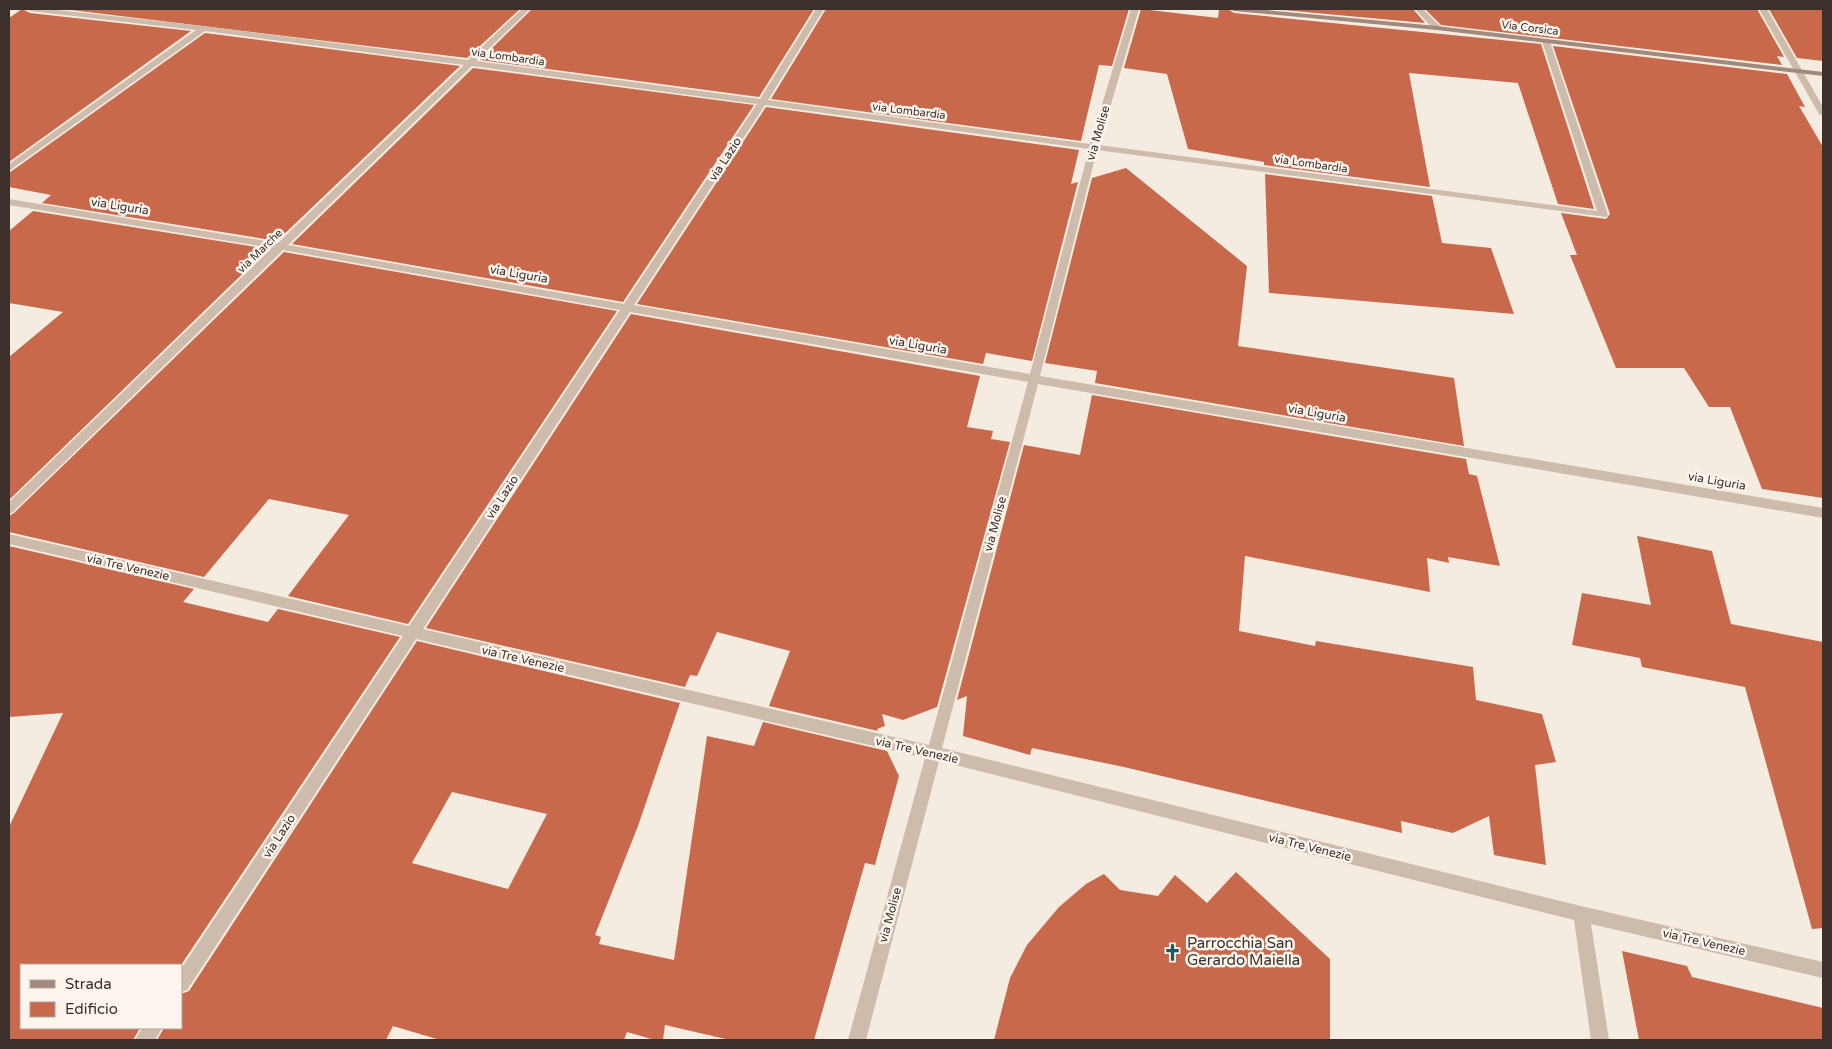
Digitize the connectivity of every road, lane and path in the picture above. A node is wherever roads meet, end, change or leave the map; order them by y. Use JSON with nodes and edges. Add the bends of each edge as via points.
{"nodes":[{"id":1,"x":30,"y":9,"type":"edge"},
{"id":2,"x":526,"y":9,"type":"edge"},
{"id":3,"x":820,"y":9,"type":"edge"},
{"id":4,"x":1135,"y":9,"type":"edge"},
{"id":5,"x":1234,"y":9,"type":"edge"},
{"id":6,"x":1419,"y":9,"type":"edge"},
{"id":7,"x":1763,"y":9,"type":"edge"},
{"id":8,"x":203,"y":28,"type":"junction"},
{"id":9,"x":1437,"y":28,"type":"junction"},
{"id":10,"x":1546,"y":41,"type":"junction"},
{"id":11,"x":470,"y":63,"type":"junction"},
{"id":12,"x":1798,"y":71,"type":"junction"},
{"id":13,"x":1823,"y":74,"type":"edge"},
{"id":14,"x":762,"y":103,"type":"junction"},
{"id":15,"x":1823,"y":114,"type":"edge"},
{"id":16,"x":1094,"y":146,"type":"junction"},
{"id":17,"x":9,"y":168,"type":"edge"},
{"id":18,"x":9,"y":202,"type":"edge"},
{"id":19,"x":282,"y":247,"type":"junction"},
{"id":20,"x":628,"y":307,"type":"junction"},
{"id":21,"x":1034,"y":379,"type":"junction"},
{"id":22,"x":9,"y":509,"type":"edge"},
{"id":23,"x":1823,"y":512,"type":"edge"},
{"id":24,"x":9,"y":539,"type":"edge"},
{"id":25,"x":413,"y":634,"type":"junction"},
{"id":26,"x":932,"y":753,"type":"junction"},
{"id":27,"x":1581,"y":914,"type":"junction"},
{"id":28,"x":1823,"y":970,"type":"edge"},
{"id":29,"x":182,"y":982,"type":"edge"},
{"id":30,"x":151,"y":1029,"type":"edge"},
{"id":31,"x":144,"y":1040,"type":"edge"},
{"id":32,"x":857,"y":1040,"type":"edge"},
{"id":33,"x":1600,"y":1040,"type":"edge"}],
"edges":[{"from":1,"to":8,"type":"street","name":"via Lombardia"},
{"from":2,"to":11,"type":"street","name":"via Marche"},
{"from":3,"to":14,"type":"street","name":"via Lazio"},
{"from":4,"to":16,"type":"street","name":"via Molise"},
{"from":5,"to":9,"type":"street","name":"Via Corsica"},
{"from":6,"to":9,"type":"street"},
{"from":7,"to":12,"type":"street"},
{"from":8,"to":11,"type":"street","name":"via Lombardia"},
{"from":8,"to":17,"type":"street"},
{"from":9,"to":10,"type":"street","name":"Via Corsica"},
{"from":10,"to":12,"type":"street","name":"Via Corsica"},
{"from":10,"to":16,"type":"street","name":"via Lombardia","via":[[1603,215]]},
{"from":11,"to":14,"type":"street","name":"via Lombardia"},
{"from":11,"to":19,"type":"street","name":"via Marche"},
{"from":12,"to":13,"type":"street","name":"Via Corsica"},
{"from":12,"to":15,"type":"street"},
{"from":14,"to":16,"type":"street","name":"via Lombardia"},
{"from":14,"to":20,"type":"street","name":"via Lazio"},
{"from":16,"to":21,"type":"street","name":"via Molise"},
{"from":18,"to":19,"type":"street","name":"via Liguria"},
{"from":19,"to":20,"type":"street","name":"via Liguria"},
{"from":19,"to":22,"type":"street","name":"via Marche"},
{"from":20,"to":21,"type":"street","name":"via Liguria"},
{"from":20,"to":25,"type":"street","name":"via Lazio"},
{"from":21,"to":23,"type":"street","name":"via Liguria"},
{"from":21,"to":26,"type":"street","name":"via Molise"},
{"from":24,"to":25,"type":"street","name":"via Tre Venezie"},
{"from":25,"to":26,"type":"street","name":"via Tre Venezie"},
{"from":25,"to":29,"type":"street","name":"via Lazio"},
{"from":26,"to":27,"type":"street","name":"via Tre Venezie"},
{"from":26,"to":32,"type":"street","name":"via Molise"},
{"from":27,"to":28,"type":"street","name":"via Tre Venezie"},
{"from":27,"to":33,"type":"street"},
{"from":30,"to":31,"type":"street"}]}
